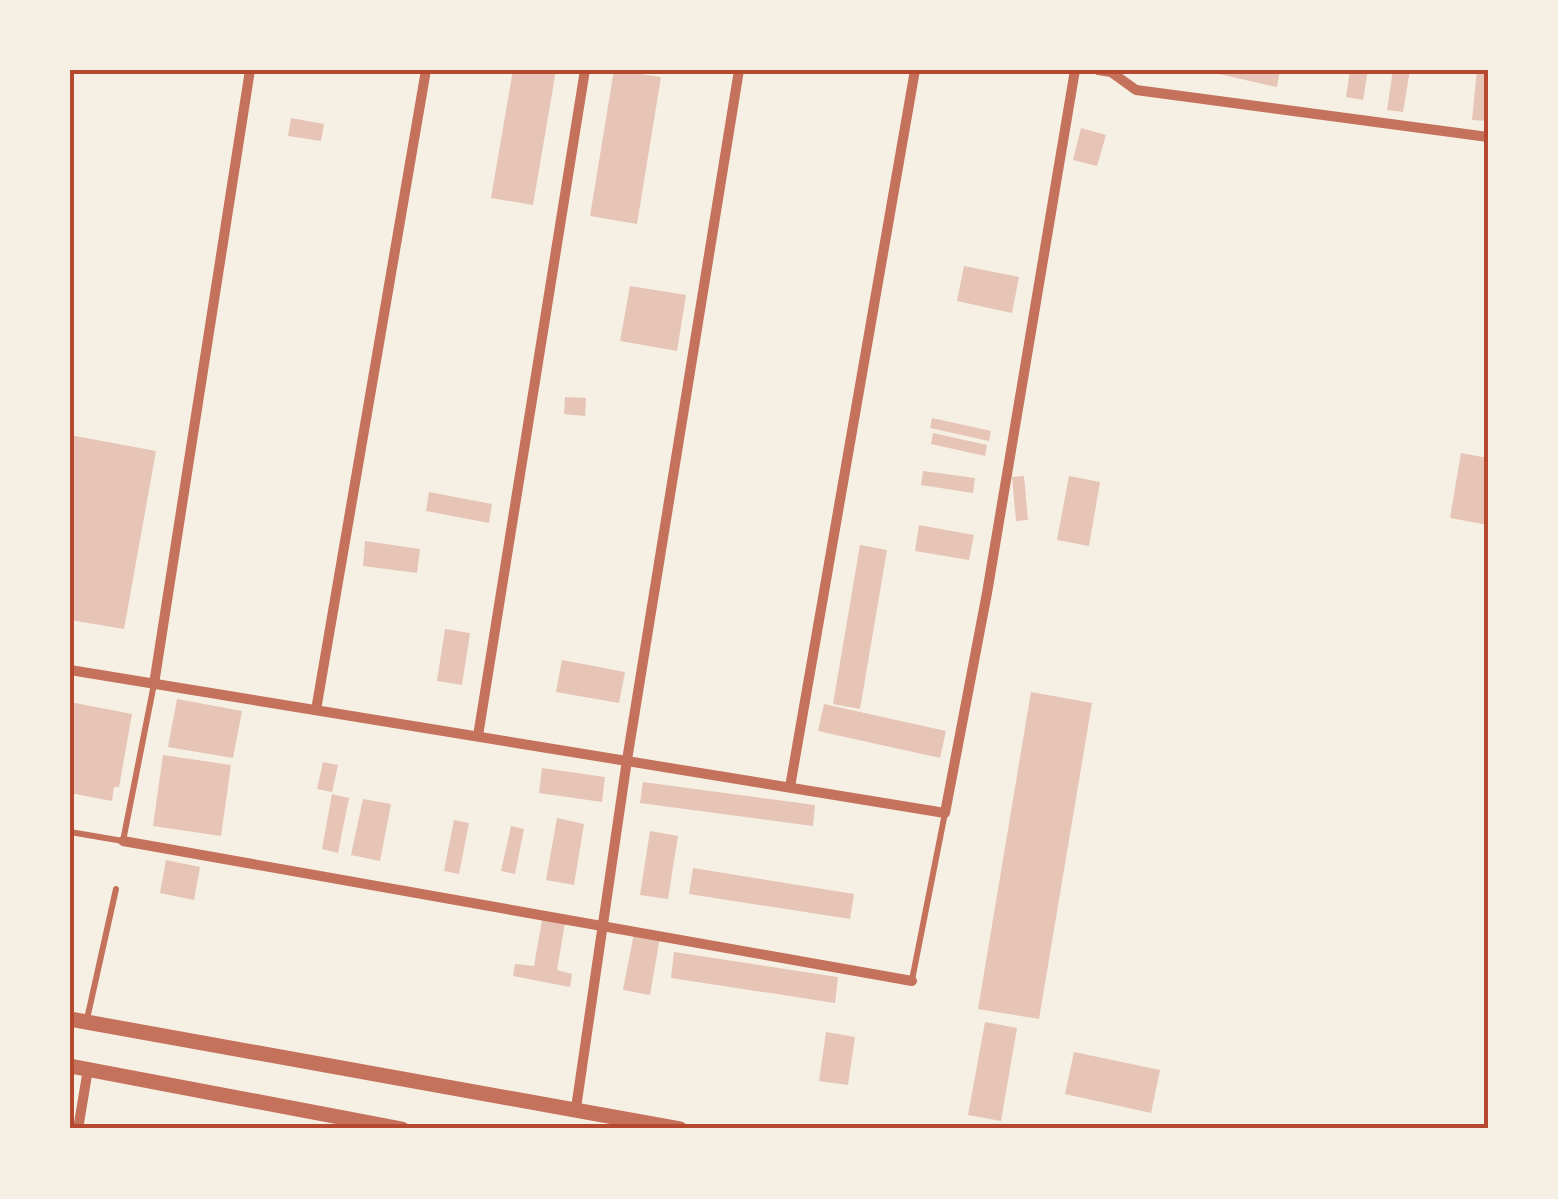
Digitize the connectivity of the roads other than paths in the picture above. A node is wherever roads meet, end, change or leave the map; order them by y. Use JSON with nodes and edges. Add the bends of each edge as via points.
{"nodes":[{"id":1,"x":250,"y":70,"type":"edge"},
{"id":2,"x":426,"y":70,"type":"edge"},
{"id":3,"x":585,"y":70,"type":"edge"},
{"id":4,"x":740,"y":70,"type":"edge"},
{"id":5,"x":914,"y":70,"type":"edge"},
{"id":6,"x":1075,"y":70,"type":"edge"},
{"id":7,"x":1098,"y":70,"type":"edge"},
{"id":8,"x":1111,"y":71,"type":"edge"},
{"id":9,"x":1488,"y":137,"type":"edge"},
{"id":10,"x":70,"y":670,"type":"edge"},
{"id":11,"x":154,"y":684,"type":"junction"},
{"id":12,"x":316,"y":710,"type":"junction"},
{"id":13,"x":478,"y":736,"type":"junction"},
{"id":14,"x":627,"y":760,"type":"junction"},
{"id":15,"x":790,"y":787,"type":"junction"},
{"id":16,"x":945,"y":814,"type":"junction"},
{"id":17,"x":70,"y":832,"type":"edge"},
{"id":18,"x":122,"y":842,"type":"junction"},
{"id":19,"x":116,"y":889,"type":"dead end"},
{"id":20,"x":603,"y":926,"type":"junction"},
{"id":21,"x":912,"y":981,"type":"joint"},
{"id":22,"x":78,"y":1020,"type":"edge"},
{"id":23,"x":70,"y":1066,"type":"edge"},
{"id":24,"x":88,"y":1069,"type":"junction"},
{"id":25,"x":576,"y":1108,"type":"junction"},
{"id":26,"x":78,"y":1129,"type":"edge"},
{"id":27,"x":402,"y":1129,"type":"edge"},
{"id":28,"x":680,"y":1129,"type":"edge"}],
"edges":[{"from":1,"to":11,"type":"street"},
{"from":2,"to":12,"type":"street"},
{"from":3,"to":13,"type":"street"},
{"from":4,"to":14,"type":"street"},
{"from":5,"to":15,"type":"street"},
{"from":6,"to":16,"type":"street"},
{"from":7,"to":8,"type":"street"},
{"from":8,"to":9,"type":"street","via":[[1136,90]]},
{"from":10,"to":11,"type":"street"},
{"from":11,"to":12,"type":"street"},
{"from":11,"to":18,"type":"lane"},
{"from":12,"to":13,"type":"street"},
{"from":13,"to":14,"type":"street"},
{"from":14,"to":15,"type":"street"},
{"from":14,"to":20,"type":"street"},
{"from":15,"to":16,"type":"street"},
{"from":16,"to":21,"type":"lane"},
{"from":17,"to":18,"type":"lane"},
{"from":18,"to":20,"type":"street"},
{"from":19,"to":22,"type":"lane"},
{"from":20,"to":21,"type":"street"},
{"from":20,"to":25,"type":"street"},
{"from":22,"to":25,"type":"street"},
{"from":23,"to":24,"type":"street"},
{"from":24,"to":26,"type":"street"},
{"from":24,"to":27,"type":"street"},
{"from":25,"to":28,"type":"street"}]}
